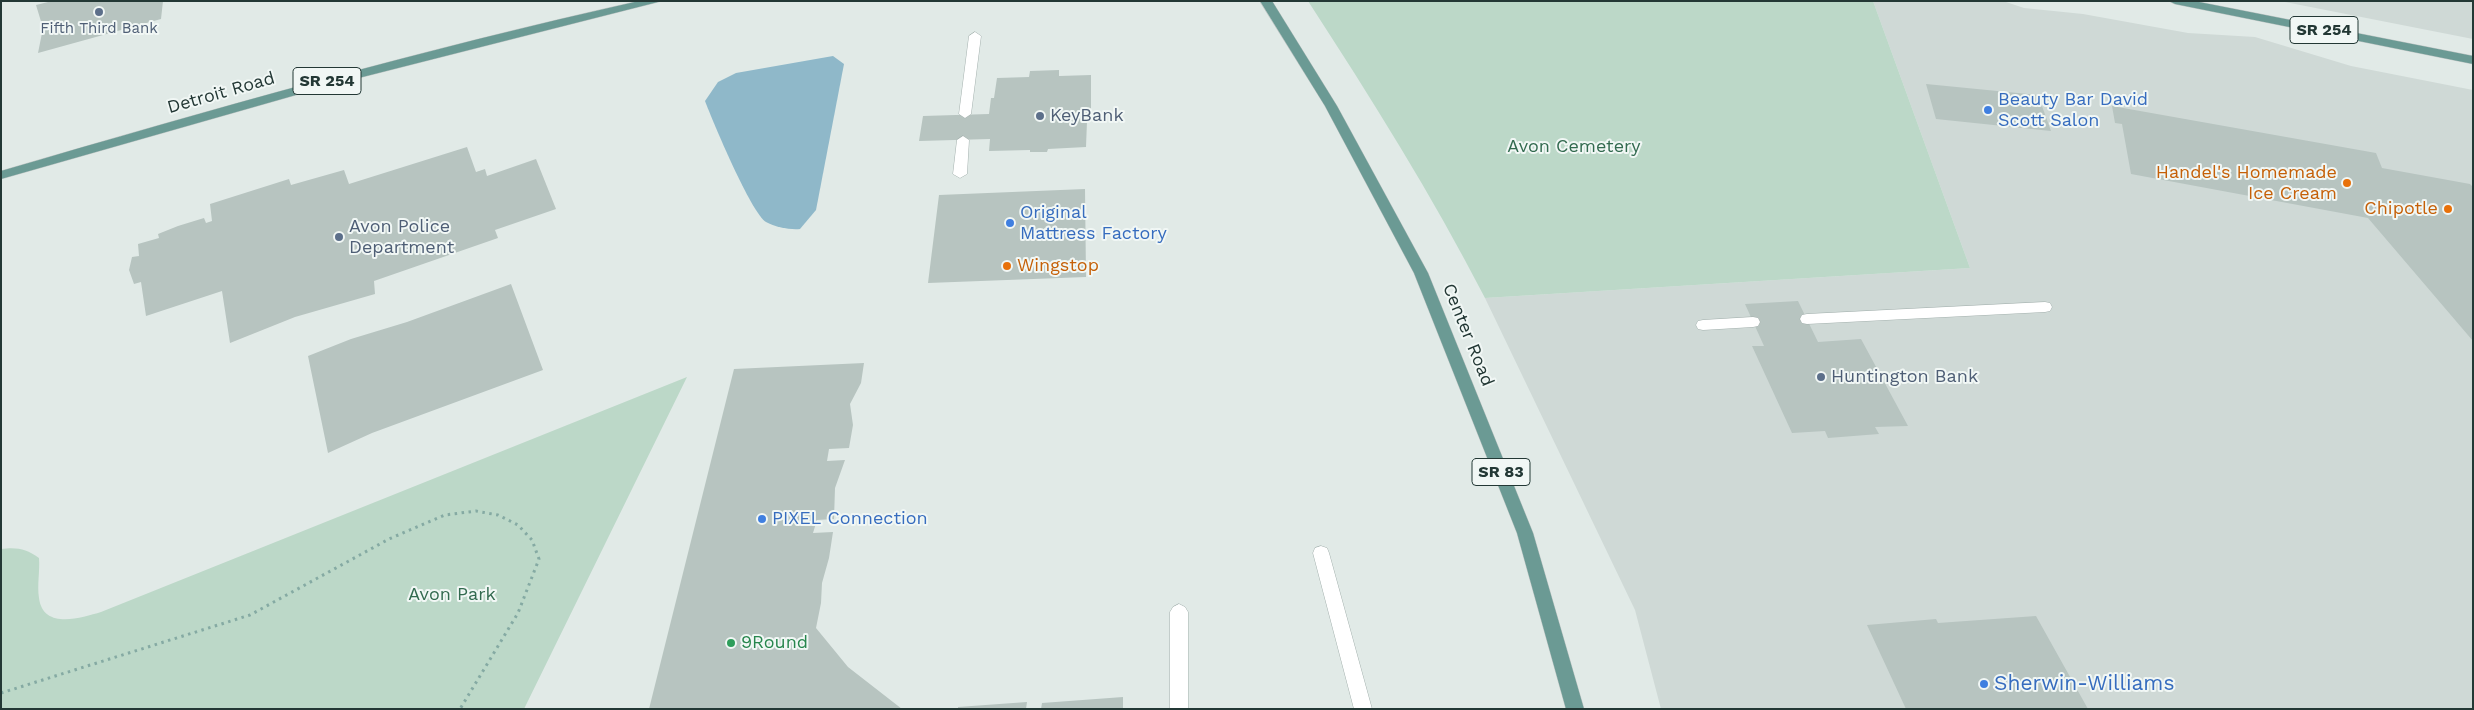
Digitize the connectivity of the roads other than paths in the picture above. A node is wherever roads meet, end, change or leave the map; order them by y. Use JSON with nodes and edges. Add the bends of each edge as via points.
{"nodes":[{"id":1,"x":656,"y":1,"type":"edge"},
{"id":2,"x":1266,"y":1,"type":"edge"},
{"id":3,"x":2175,"y":1,"type":"edge"},
{"id":4,"x":974,"y":36,"type":"dead end"},
{"id":5,"x":2473,"y":60,"type":"edge"},
{"id":6,"x":966,"y":114,"type":"dead end"},
{"id":7,"x":963,"y":140,"type":"dead end"},
{"id":8,"x":960,"y":174,"type":"dead end"},
{"id":9,"x":1,"y":175,"type":"edge"},
{"id":10,"x":2045,"y":307,"type":"dead end"},
{"id":11,"x":1807,"y":319,"type":"dead end"},
{"id":12,"x":1754,"y":322,"type":"dead end"},
{"id":13,"x":1703,"y":325,"type":"dead end"},
{"id":14,"x":1321,"y":554,"type":"dead end"},
{"id":15,"x":1179,"y":612,"type":"dead end"},
{"id":16,"x":1178,"y":709,"type":"edge"},
{"id":17,"x":1363,"y":709,"type":"edge"},
{"id":18,"x":1575,"y":709,"type":"edge"}],
"edges":[{"from":1,"to":9,"type":"main road","name":"Detroit Road","number":"SR 254","via":[[389,64]]},
{"from":2,"to":18,"type":"main road","name":"Center Road","number":"SR 83","via":[[1331,106],[1422,273],[1526,533]]},
{"from":3,"to":5,"type":"main road","number":"SR 254"},
{"from":4,"to":6,"type":"lane"},
{"from":7,"to":8,"type":"lane"},
{"from":10,"to":11,"type":"lane"},
{"from":12,"to":13,"type":"lane"},
{"from":14,"to":17,"type":"lane"},
{"from":15,"to":16,"type":"lane"}]}
